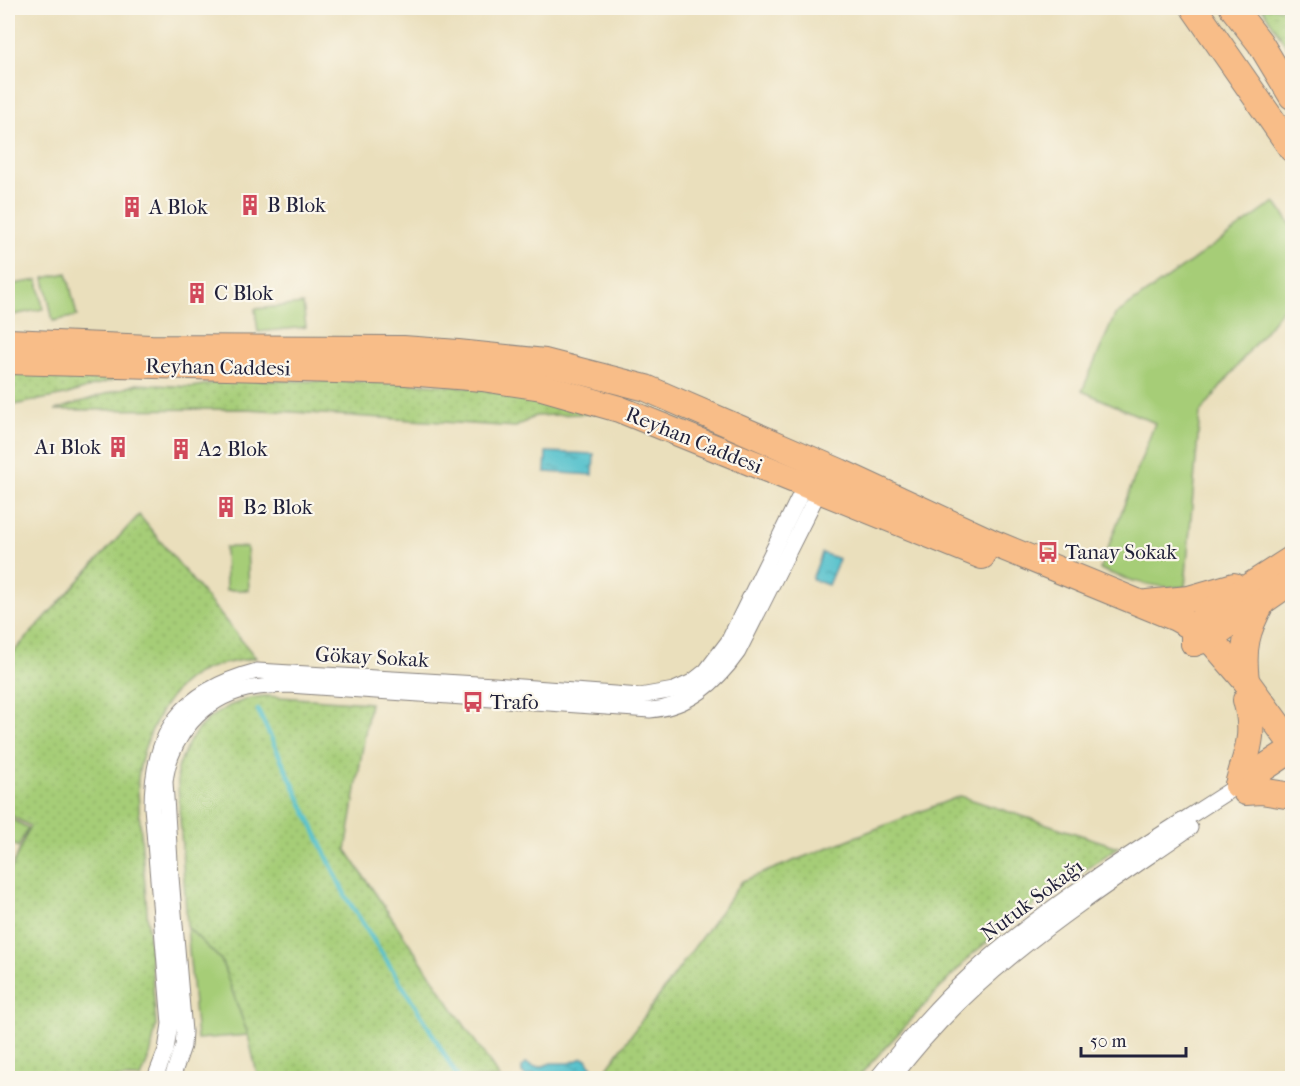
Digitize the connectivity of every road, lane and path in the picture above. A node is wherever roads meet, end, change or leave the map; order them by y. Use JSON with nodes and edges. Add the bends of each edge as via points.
{"nodes":[{"id":1,"x":1194,"y":8,"type":"edge"},
{"id":2,"x":1233,"y":8,"type":"edge"},
{"id":3,"x":1240,"y":8,"type":"edge"},
{"id":4,"x":1260,"y":43,"type":"junction"},
{"id":5,"x":1293,"y":96,"type":"edge"},
{"id":6,"x":1293,"y":149,"type":"edge"},
{"id":7,"x":8,"y":342,"type":"edge"},
{"id":8,"x":104,"y":355,"type":"junction"},
{"id":9,"x":8,"y":361,"type":"edge"},
{"id":10,"x":817,"y":477,"type":"junction"},
{"id":11,"x":1293,"y":559,"type":"edge"},
{"id":12,"x":1268,"y":574,"type":"junction"},
{"id":13,"x":1293,"y":582,"type":"edge"},
{"id":14,"x":1262,"y":602,"type":"junction"},
{"id":15,"x":1142,"y":603,"type":"junction"},
{"id":16,"x":1199,"y":636,"type":"junction"},
{"id":17,"x":1246,"y":691,"type":"junction"},
{"id":18,"x":494,"y":692,"type":"junction"},
{"id":19,"x":1291,"y":757,"type":"edge"},
{"id":20,"x":1242,"y":789,"type":"junction"},
{"id":21,"x":1293,"y":796,"type":"edge"},
{"id":22,"x":155,"y":1078,"type":"edge"},
{"id":23,"x":172,"y":1078,"type":"edge"},
{"id":24,"x":877,"y":1078,"type":"edge"},
{"id":25,"x":893,"y":1078,"type":"edge"}],
"edges":[{"from":1,"to":6,"type":"main road"},
{"from":2,"to":4,"type":"main road"},
{"from":3,"to":4,"type":"main road"},
{"from":4,"to":5,"type":"main road"},
{"from":7,"to":8,"type":"main road","name":"Reyhan Caddesi"},
{"from":8,"to":9,"type":"main road","name":"Reyhan Caddesi"},
{"from":8,"to":10,"type":"main road","name":"Reyhan Caddesi","via":[[406,372],[542,387],[619,409]]},
{"from":10,"to":15,"type":"main road","name":"Reyhan Caddesi"},
{"from":10,"to":16,"type":"main road","name":"Reyhan Caddesi","via":[[1040,578],[1187,638]]},
{"from":10,"to":18,"type":"street","name":"Gökay Sokak","via":[[728,642],[706,671],[692,682],[674,690],[640,696]]},
{"from":11,"to":12,"type":"main road"},
{"from":12,"to":15,"type":"main road","via":[[1206,596]]},
{"from":12,"to":16,"type":"main road","via":[[1211,611]]},
{"from":13,"to":14,"type":"main road"},
{"from":14,"to":16,"type":"main road"},
{"from":14,"to":17,"type":"main road","via":[[1247,632]]},
{"from":15,"to":16,"type":"main road","name":"Reyhan Caddesi"},
{"from":16,"to":17,"type":"main road"},
{"from":17,"to":19,"type":"main road"},
{"from":17,"to":20,"type":"main road","via":[[1252,732]]},
{"from":18,"to":22,"type":"street","name":"Gökay Sokak","via":[[257,671],[210,688],[179,715],[165,734],[152,780],[170,1024],[166,1050]]},
{"from":18,"to":23,"type":"street","name":"Gökay Sokak","via":[[266,686],[231,694],[194,718],[175,748],[165,782],[184,1024],[183,1046]]},
{"from":19,"to":20,"type":"main road"},
{"from":20,"to":21,"type":"main road"},
{"from":20,"to":24,"type":"street","name":"Nutuk Sokağı","via":[[1104,872],[1007,943],[940,1004]]},
{"from":20,"to":25,"type":"street","name":"Nutuk Sokağı","via":[[1015,952],[932,1030]]}]}
